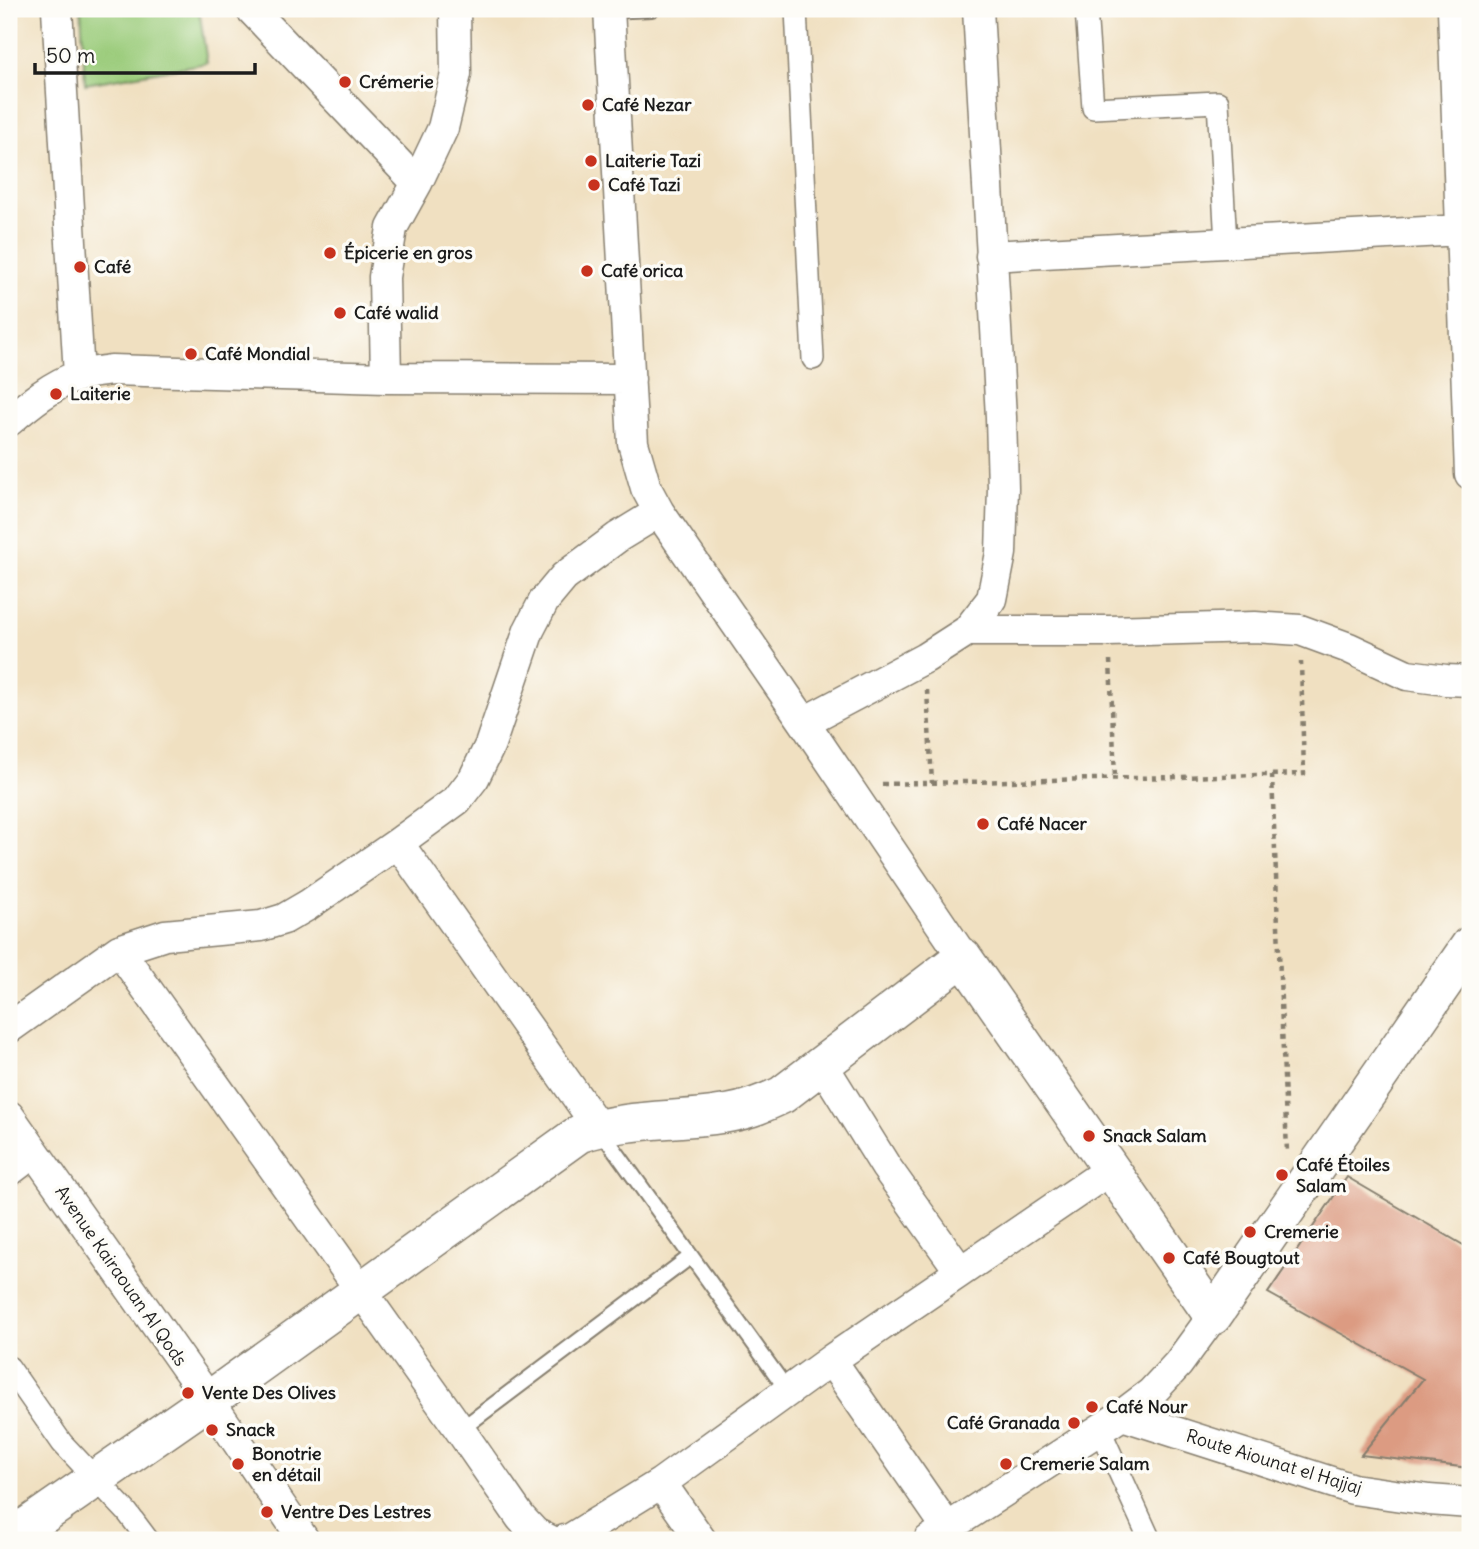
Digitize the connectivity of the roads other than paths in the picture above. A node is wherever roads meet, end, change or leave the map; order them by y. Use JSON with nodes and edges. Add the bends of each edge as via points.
{"nodes":[{"id":1,"x":57,"y":9,"type":"edge"},
{"id":2,"x":251,"y":9,"type":"edge"},
{"id":3,"x":455,"y":9,"type":"edge"},
{"id":4,"x":652,"y":9,"type":"edge"},
{"id":5,"x":796,"y":9,"type":"edge"},
{"id":6,"x":978,"y":9,"type":"edge"},
{"id":7,"x":1086,"y":9,"type":"edge"},
{"id":8,"x":1453,"y":9,"type":"edge"},
{"id":9,"x":609,"y":10,"type":"edge"},
{"id":10,"x":417,"y":183,"type":"junction"},
{"id":11,"x":1461,"y":230,"type":"junction"},
{"id":12,"x":1226,"y":243,"type":"junction"},
{"id":13,"x":991,"y":256,"type":"junction"},
{"id":14,"x":813,"y":359,"type":"dead end"},
{"id":15,"x":79,"y":375,"type":"junction"},
{"id":16,"x":386,"y":378,"type":"junction"},
{"id":17,"x":630,"y":379,"type":"junction"},
{"id":18,"x":9,"y":421,"type":"edge"},
{"id":19,"x":1470,"y":474,"type":"edge"},
{"id":20,"x":659,"y":512,"type":"junction"},
{"id":21,"x":967,"y":631,"type":"junction"},
{"id":22,"x":1470,"y":681,"type":"edge"},
{"id":23,"x":804,"y":722,"type":"junction"},
{"id":24,"x":398,"y":843,"type":"junction"},
{"id":25,"x":1470,"y":944,"type":"edge"},
{"id":26,"x":119,"y":950,"type":"junction"},
{"id":27,"x":963,"y":957,"type":"junction"},
{"id":28,"x":9,"y":1028,"type":"edge"},
{"id":29,"x":822,"y":1064,"type":"junction"},
{"id":30,"x":9,"y":1116,"type":"edge"},
{"id":31,"x":598,"y":1127,"type":"junction"},
{"id":32,"x":34,"y":1152,"type":"junction"},
{"id":33,"x":1111,"y":1169,"type":"junction"},
{"id":34,"x":9,"y":1171,"type":"edge"},
{"id":35,"x":690,"y":1257,"type":"junction"},
{"id":36,"x":960,"y":1271,"type":"junction"},
{"id":37,"x":360,"y":1290,"type":"junction"},
{"id":38,"x":1213,"y":1316,"type":"junction"},
{"id":39,"x":831,"y":1360,"type":"junction"},
{"id":40,"x":9,"y":1367,"type":"edge"},
{"id":41,"x":788,"y":1391,"type":"junction"},
{"id":42,"x":209,"y":1400,"type":"junction"},
{"id":43,"x":1111,"y":1422,"type":"junction"},
{"id":44,"x":460,"y":1430,"type":"junction"},
{"id":45,"x":96,"y":1478,"type":"junction"},
{"id":46,"x":661,"y":1483,"type":"junction"},
{"id":47,"x":1470,"y":1503,"type":"edge"},
{"id":48,"x":939,"y":1535,"type":"edge"},
{"id":49,"x":9,"y":1539,"type":"edge"},
{"id":50,"x":148,"y":1540,"type":"edge"},
{"id":51,"x":304,"y":1540,"type":"edge"},
{"id":52,"x":549,"y":1540,"type":"edge"},
{"id":53,"x":565,"y":1540,"type":"edge"},
{"id":54,"x":701,"y":1540,"type":"edge"},
{"id":55,"x":1150,"y":1540,"type":"edge"}],
"edges":[{"from":1,"to":15,"type":"street"},
{"from":2,"to":10,"type":"street"},
{"from":3,"to":10,"type":"street","via":[[456,74],[443,128]]},
{"from":4,"to":9,"type":"lane"},
{"from":5,"to":14,"type":"street"},
{"from":6,"to":13,"type":"street"},
{"from":7,"to":12,"type":"street","via":[[1093,108],[1218,102]]},
{"from":8,"to":11,"type":"street"},
{"from":9,"to":17,"type":"street"},
{"from":10,"to":16,"type":"street","via":[[392,228],[384,277]]},
{"from":11,"to":12,"type":"street"},
{"from":11,"to":19,"type":"street"},
{"from":12,"to":13,"type":"street"},
{"from":13,"to":21,"type":"street","via":[[1003,488],[1001,553],[992,599]]},
{"from":15,"to":16,"type":"street","via":[[111,370]]},
{"from":15,"to":18,"type":"street"},
{"from":16,"to":17,"type":"street"},
{"from":17,"to":20,"type":"street","via":[[633,443],[646,488]]},
{"from":20,"to":23,"type":"street"},
{"from":20,"to":24,"type":"street","via":[[564,577],[544,601],[474,778],[457,800]]},
{"from":21,"to":22,"type":"street","via":[[1255,626],[1300,630],[1407,675]]},
{"from":21,"to":23,"type":"street","via":[[926,658]]},
{"from":23,"to":27,"type":"street"},
{"from":24,"to":26,"type":"street","via":[[284,919],[261,926],[165,935]]},
{"from":24,"to":31,"type":"street"},
{"from":25,"to":38,"type":"street"},
{"from":26,"to":28,"type":"street"},
{"from":26,"to":37,"type":"street"},
{"from":27,"to":29,"type":"street"},
{"from":27,"to":33,"type":"street"},
{"from":29,"to":31,"type":"street","via":[[782,1095],[757,1107]]},
{"from":29,"to":36,"type":"street","via":[[886,1167]]},
{"from":30,"to":32,"type":"street","name":"Avenue Kairaouan Al Qods"},
{"from":31,"to":35,"type":"lane"},
{"from":31,"to":37,"type":"street","via":[[579,1134]]},
{"from":32,"to":34,"type":"street"},
{"from":32,"to":42,"type":"street","name":"Avenue Kairaouan Al Qods"},
{"from":33,"to":36,"type":"street"},
{"from":33,"to":38,"type":"street"},
{"from":35,"to":41,"type":"lane"},
{"from":35,"to":44,"type":"lane"},
{"from":36,"to":39,"type":"street"},
{"from":37,"to":42,"type":"street"},
{"from":37,"to":44,"type":"street"},
{"from":38,"to":43,"type":"street","via":[[1151,1393]]},
{"from":39,"to":41,"type":"street"},
{"from":39,"to":48,"type":"street"},
{"from":40,"to":45,"type":"street","via":[[62,1443]]},
{"from":41,"to":46,"type":"street"},
{"from":42,"to":45,"type":"street"},
{"from":42,"to":51,"type":"street","name":"Avenue Kairaouan Al Qods"},
{"from":43,"to":47,"type":"street","name":"Route Aiounat el Hajjaj","via":[[1353,1489]]},
{"from":43,"to":48,"type":"street"},
{"from":43,"to":55,"type":"street"},
{"from":44,"to":52,"type":"street","via":[[521,1518]]},
{"from":45,"to":49,"type":"street"},
{"from":45,"to":50,"type":"street"},
{"from":46,"to":53,"type":"street"},
{"from":46,"to":54,"type":"street"}]}
